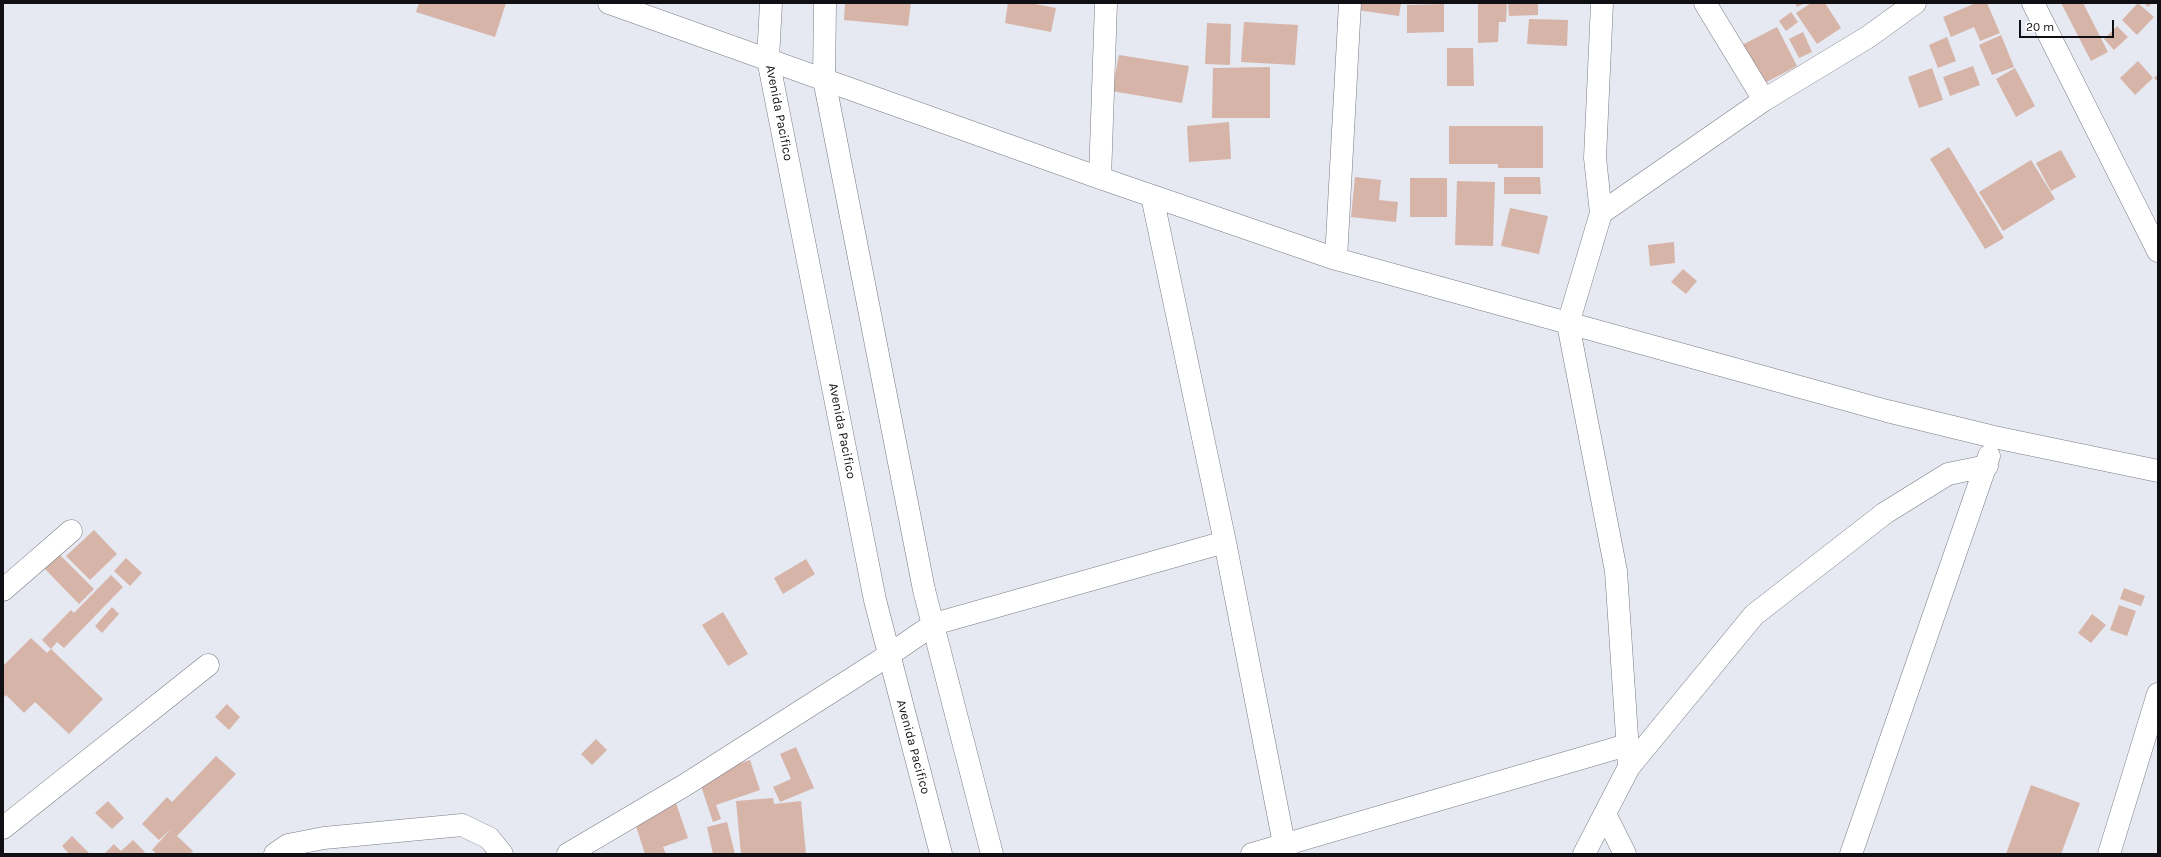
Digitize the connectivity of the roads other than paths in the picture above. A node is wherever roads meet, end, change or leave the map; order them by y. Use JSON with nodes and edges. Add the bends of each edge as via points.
{"nodes":[{"id":1,"x":609,"y":3,"type":"edge"},
{"id":2,"x":771,"y":3,"type":"edge"},
{"id":3,"x":825,"y":3,"type":"edge"},
{"id":4,"x":1106,"y":3,"type":"edge"},
{"id":5,"x":1350,"y":3,"type":"edge"},
{"id":6,"x":1602,"y":3,"type":"edge"},
{"id":7,"x":1705,"y":3,"type":"edge"},
{"id":8,"x":1915,"y":3,"type":"edge"},
{"id":9,"x":2033,"y":3,"type":"edge"},
{"id":10,"x":768,"y":59,"type":"junction"},
{"id":11,"x":824,"y":79,"type":"junction"},
{"id":12,"x":1764,"y":100,"type":"junction"},
{"id":13,"x":1100,"y":178,"type":"junction"},
{"id":14,"x":1152,"y":196,"type":"junction"},
{"id":15,"x":1601,"y":213,"type":"junction"},
{"id":16,"x":2158,"y":251,"type":"edge"},
{"id":17,"x":1336,"y":259,"type":"junction"},
{"id":18,"x":1568,"y":324,"type":"junction"},
{"id":19,"x":1994,"y":437,"type":"junction"},
{"id":20,"x":1987,"y":466,"type":"junction"},
{"id":21,"x":2158,"y":471,"type":"edge"},
{"id":22,"x":71,"y":531,"type":"dead end"},
{"id":23,"x":1225,"y":542,"type":"junction"},
{"id":24,"x":3,"y":590,"type":"edge"},
{"id":25,"x":934,"y":624,"type":"junction"},
{"id":26,"x":889,"y":655,"type":"junction"},
{"id":27,"x":208,"y":664,"type":"dead end"},
{"id":28,"x":2158,"y":694,"type":"edge"},
{"id":29,"x":1627,"y":744,"type":"junction"},
{"id":30,"x":1629,"y":767,"type":"junction"},
{"id":31,"x":1605,"y":814,"type":"junction"},
{"id":32,"x":3,"y":828,"type":"edge"},
{"id":33,"x":1284,"y":850,"type":"edge"},
{"id":34,"x":275,"y":854,"type":"edge"},
{"id":35,"x":502,"y":854,"type":"edge"},
{"id":36,"x":568,"y":854,"type":"edge"},
{"id":37,"x":941,"y":854,"type":"edge"},
{"id":38,"x":992,"y":854,"type":"edge"},
{"id":39,"x":1252,"y":854,"type":"edge"},
{"id":40,"x":1584,"y":854,"type":"edge"},
{"id":41,"x":1625,"y":854,"type":"edge"},
{"id":42,"x":1851,"y":854,"type":"edge"},
{"id":43,"x":2109,"y":854,"type":"edge"}],
"edges":[{"from":1,"to":10,"type":"street"},
{"from":2,"to":10,"type":"street","name":"Avenida Pacifico"},
{"from":3,"to":11,"type":"street"},
{"from":4,"to":13,"type":"street"},
{"from":5,"to":17,"type":"street"},
{"from":6,"to":15,"type":"street","via":[[1596,158]]},
{"from":7,"to":12,"type":"street"},
{"from":8,"to":12,"type":"street","via":[[1868,37]]},
{"from":9,"to":16,"type":"street"},
{"from":10,"to":11,"type":"street"},
{"from":10,"to":26,"type":"street","name":"Avenida Pacifico","via":[[875,600]]},
{"from":11,"to":13,"type":"street"},
{"from":11,"to":25,"type":"street","via":[[924,590]]},
{"from":12,"to":15,"type":"street"},
{"from":13,"to":14,"type":"street"},
{"from":14,"to":17,"type":"street"},
{"from":14,"to":23,"type":"street"},
{"from":15,"to":18,"type":"street"},
{"from":17,"to":18,"type":"street"},
{"from":18,"to":19,"type":"street","via":[[1880,409]]},
{"from":18,"to":29,"type":"street","via":[[1616,571]]},
{"from":19,"to":20,"type":"street"},
{"from":19,"to":21,"type":"street"},
{"from":20,"to":30,"type":"street","via":[[1948,474],[1885,513],[1754,615]]},
{"from":20,"to":42,"type":"street"},
{"from":22,"to":24,"type":"street"},
{"from":23,"to":25,"type":"street"},
{"from":23,"to":33,"type":"street"},
{"from":25,"to":26,"type":"street"},
{"from":25,"to":38,"type":"street"},
{"from":26,"to":36,"type":"street","via":[[685,785]]},
{"from":26,"to":37,"type":"street","name":"Avenida Pacifico"},
{"from":27,"to":32,"type":"street"},
{"from":28,"to":43,"type":"street"},
{"from":29,"to":30,"type":"street"},
{"from":29,"to":33,"type":"street"},
{"from":30,"to":31,"type":"street"},
{"from":31,"to":40,"type":"street"},
{"from":31,"to":41,"type":"street"},
{"from":33,"to":39,"type":"street"},
{"from":34,"to":35,"type":"street","via":[[288,845],[324,838],[462,825],[489,838]]}]}
